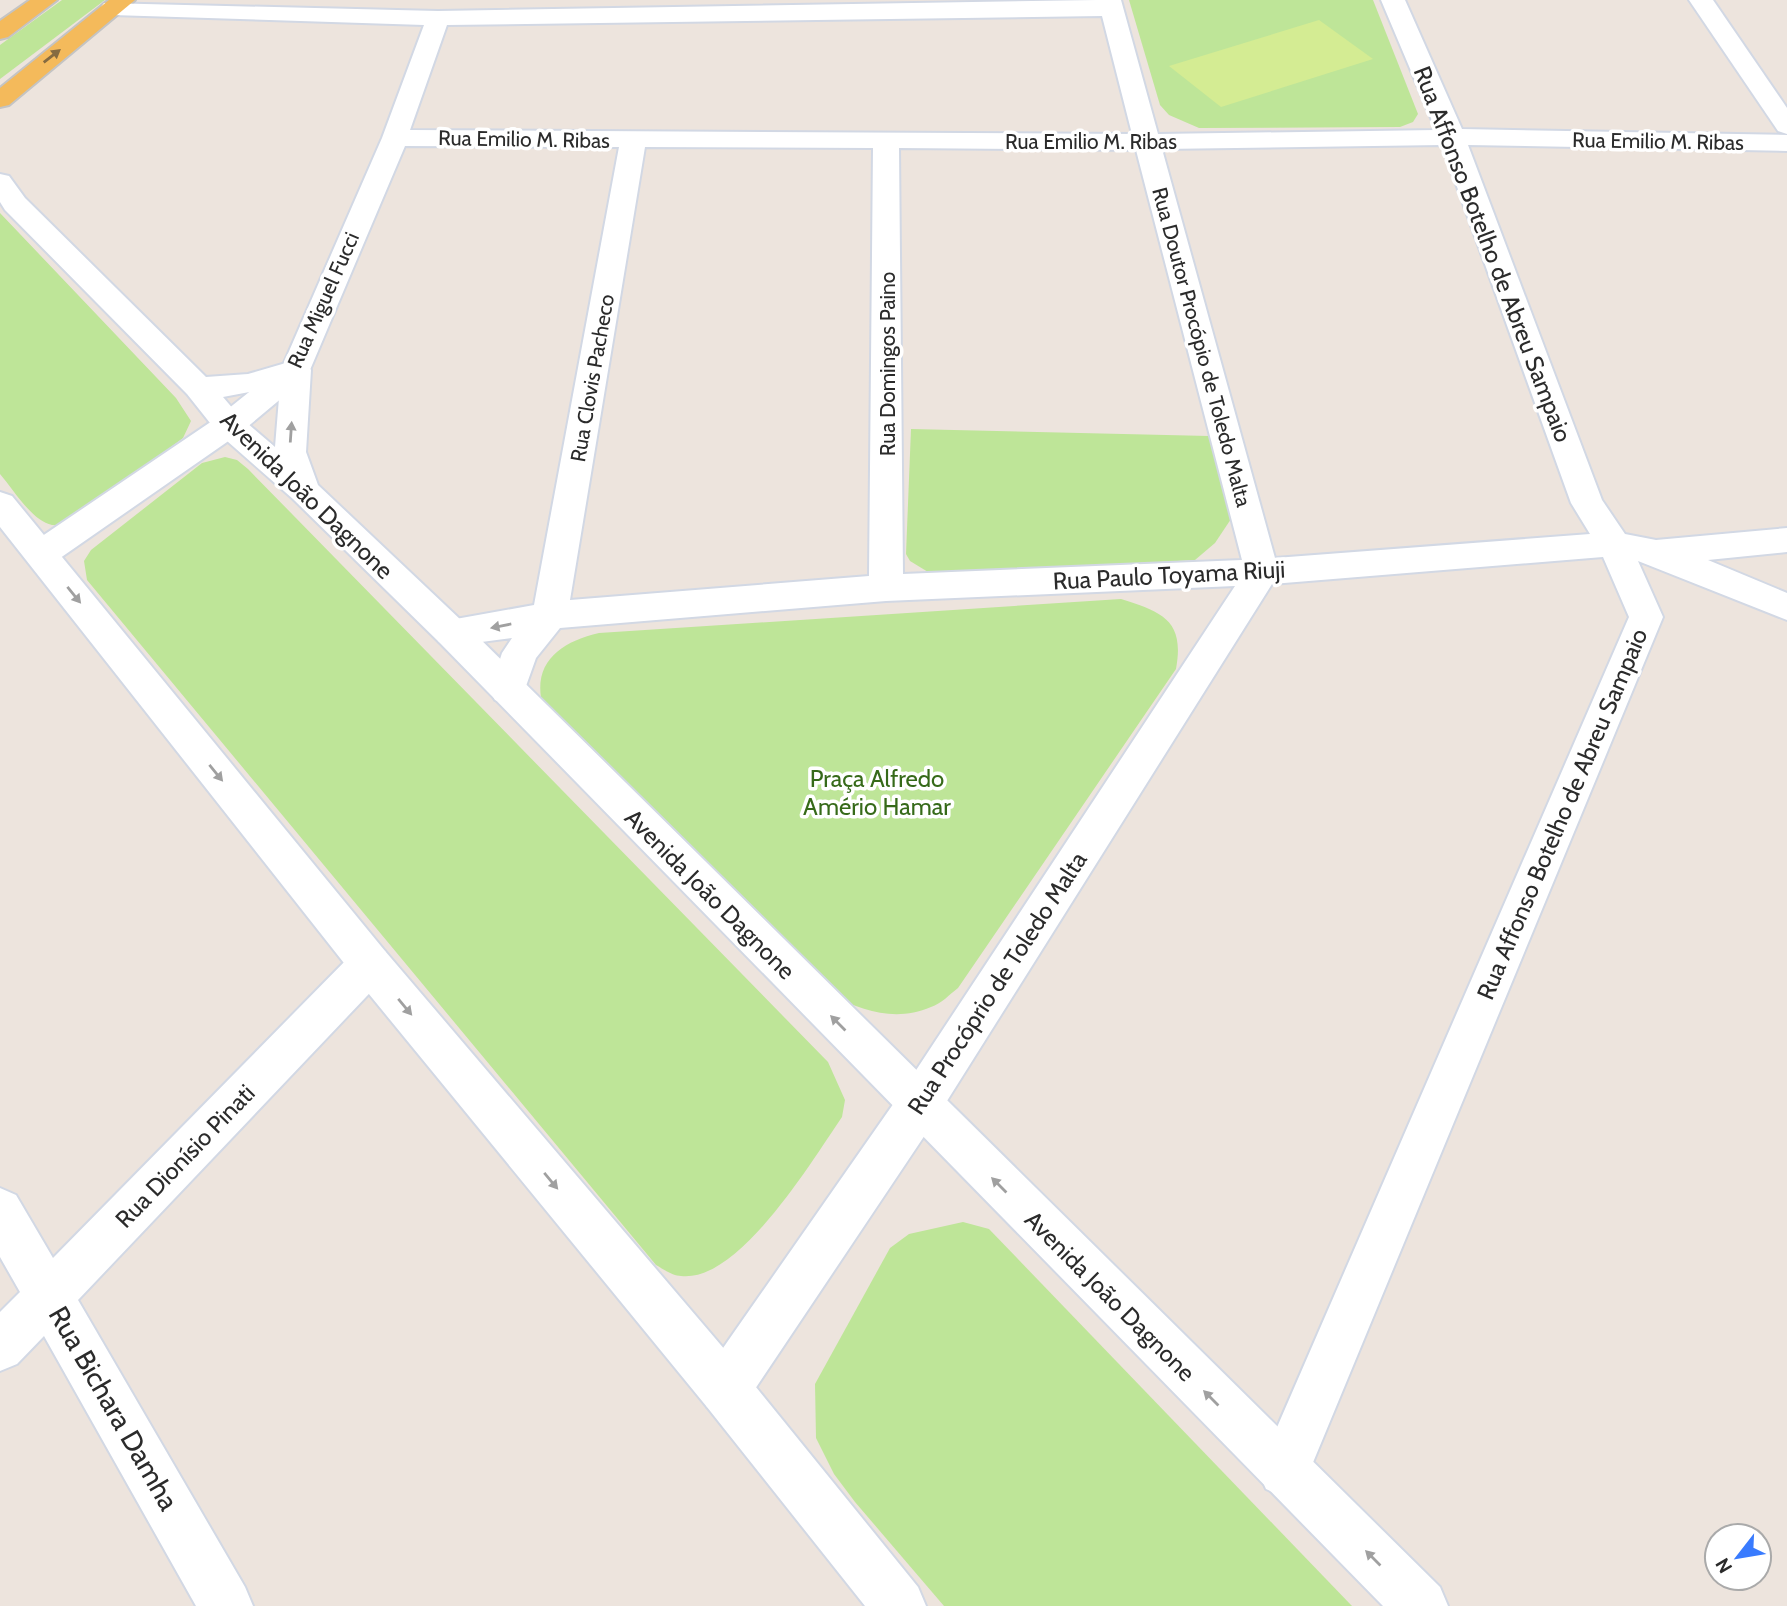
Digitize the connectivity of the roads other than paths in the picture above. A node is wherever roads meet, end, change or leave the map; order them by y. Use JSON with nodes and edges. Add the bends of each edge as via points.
{"nodes":[{"id":1,"x":45,"y":0,"type":"edge"},
{"id":2,"x":1394,"y":0,"type":"edge"},
{"id":3,"x":1701,"y":0,"type":"edge"},
{"id":4,"x":117,"y":4,"type":"edge"},
{"id":5,"x":1110,"y":5,"type":"edge"},
{"id":6,"x":438,"y":18,"type":"junction"},
{"id":7,"x":0,"y":32,"type":"edge"},
{"id":8,"x":0,"y":100,"type":"edge"},
{"id":9,"x":1787,"y":126,"type":"edge"},
{"id":10,"x":1452,"y":137,"type":"junction"},
{"id":11,"x":395,"y":138,"type":"junction"},
{"id":12,"x":633,"y":140,"type":"junction"},
{"id":13,"x":886,"y":141,"type":"junction"},
{"id":14,"x":1146,"y":142,"type":"junction"},
{"id":15,"x":1787,"y":144,"type":"edge"},
{"id":16,"x":0,"y":182,"type":"edge"},
{"id":17,"x":296,"y":370,"type":"junction"},
{"id":18,"x":198,"y":387,"type":"junction"},
{"id":19,"x":229,"y":425,"type":"junction"},
{"id":20,"x":304,"y":491,"type":"junction"},
{"id":21,"x":0,"y":504,"type":"edge"},
{"id":22,"x":1787,"y":540,"type":"edge"},
{"id":23,"x":1614,"y":544,"type":"junction"},
{"id":24,"x":1656,"y":552,"type":"junction"},
{"id":25,"x":41,"y":554,"type":"junction"},
{"id":26,"x":1262,"y":572,"type":"junction"},
{"id":27,"x":886,"y":588,"type":"junction"},
{"id":28,"x":1787,"y":607,"type":"edge"},
{"id":29,"x":550,"y":615,"type":"junction"},
{"id":30,"x":451,"y":632,"type":"junction"},
{"id":31,"x":508,"y":690,"type":"junction"},
{"id":32,"x":370,"y":964,"type":"junction"},
{"id":33,"x":919,"y":1105,"type":"junction"},
{"id":34,"x":0,"y":1212,"type":"edge"},
{"id":35,"x":50,"y":1297,"type":"junction"},
{"id":36,"x":0,"y":1347,"type":"edge"},
{"id":37,"x":725,"y":1389,"type":"junction"},
{"id":38,"x":1284,"y":1471,"type":"junction"},
{"id":39,"x":226,"y":1606,"type":"edge"},
{"id":40,"x":899,"y":1606,"type":"edge"},
{"id":41,"x":1421,"y":1606,"type":"edge"}],
"edges":[{"from":1,"to":7,"type":"main road"},
{"from":2,"to":10,"type":"street","name":"Rua Affonso Botelho de Abreu Sampaio"},
{"from":3,"to":9,"type":"street"},
{"from":4,"to":6,"type":"street"},
{"from":8,"to":4,"type":"main road","one_way":true},
{"from":5,"to":6,"type":"street"},
{"from":5,"to":14,"type":"street","name":"Rua Doutor Procópio de Toledo Malta"},
{"from":6,"to":11,"type":"street","name":"Rua Miguel Fucci"},
{"from":10,"to":14,"type":"street","name":"Rua Emilio M. Ribas"},
{"from":10,"to":15,"type":"street","name":"Rua Emilio M. Ribas"},
{"from":10,"to":23,"type":"street","name":"Rua Affonso Botelho de Abreu Sampaio","via":[[1587,503]]},
{"from":11,"to":12,"type":"street","name":"Rua Emilio M. Ribas"},
{"from":11,"to":17,"type":"street","name":"Rua Miguel Fucci"},
{"from":12,"to":13,"type":"street","name":"Rua Emilio M. Ribas"},
{"from":12,"to":29,"type":"street","name":"Rua Clovis Pacheco"},
{"from":13,"to":14,"type":"street","name":"Rua Emilio M. Ribas"},
{"from":13,"to":27,"type":"street","name":"Rua Domingos Paino"},
{"from":14,"to":26,"type":"street","name":"Rua Doutor Procópio de Toledo Malta"},
{"from":16,"to":18,"type":"street","name":"Avenida João Dagnone","via":[[15,204]]},
{"from":17,"to":18,"type":"street","via":[[267,382]]},
{"from":17,"to":19,"type":"street","name":"Rua Miguel Fucci"},
{"from":20,"to":17,"type":"street","one_way":true,"via":[[290,452]]},
{"from":18,"to":19,"type":"street","name":"Avenida João Dagnone"},
{"from":19,"to":20,"type":"street","name":"Avenida João Dagnone"},
{"from":19,"to":25,"type":"street","name":"Rua Miguel Fucci"},
{"from":20,"to":30,"type":"street","name":"Avenida João Dagnone"},
{"from":21,"to":25,"type":"street"},
{"from":22,"to":24,"type":"street","name":"Rua Paulo Toyama Riuji"},
{"from":23,"to":24,"type":"street","name":"Rua Paulo Toyama Riuji"},
{"from":23,"to":26,"type":"street","name":"Rua Paulo Toyama Riuji"},
{"from":23,"to":38,"type":"street","name":"Rua Affonso Botelho de Abreu Sampaio","via":[[1646,617]]},
{"from":24,"to":28,"type":"street"},
{"from":25,"to":32,"type":"street","one_way":true},
{"from":26,"to":27,"type":"street","name":"Rua Paulo Toyama Riuji"},
{"from":26,"to":33,"type":"street","name":"Rua Procóprio de Toledo Malta"},
{"from":27,"to":29,"type":"street","name":"Rua Paulo Toyama Riuji"},
{"from":29,"to":30,"type":"street","name":"Rua Paulo Toyama Riuji","one_way":true,"via":[[495,628]]},
{"from":29,"to":31,"type":"street","via":[[520,653]]},
{"from":30,"to":31,"type":"street","name":"Avenida João Dagnone"},
{"from":33,"to":31,"type":"street","name":"Avenida João Dagnone","one_way":true},
{"from":32,"to":35,"type":"street","name":"Rua Dionísio Pinati"},
{"from":32,"to":37,"type":"street","one_way":true},
{"from":33,"to":37,"type":"street","name":"Rua Procóprio de Toledo Malta"},
{"from":38,"to":33,"type":"street","name":"Avenida João Dagnone","one_way":true},
{"from":34,"to":35,"type":"street","name":"Rua Bichara Damha"},
{"from":35,"to":36,"type":"street","name":"Rua Dionísio Pinati"},
{"from":35,"to":39,"type":"street","name":"Rua Bichara Damha"},
{"from":37,"to":40,"type":"street"},
{"from":41,"to":38,"type":"street","name":"Avenida João Dagnone","one_way":true}]}
